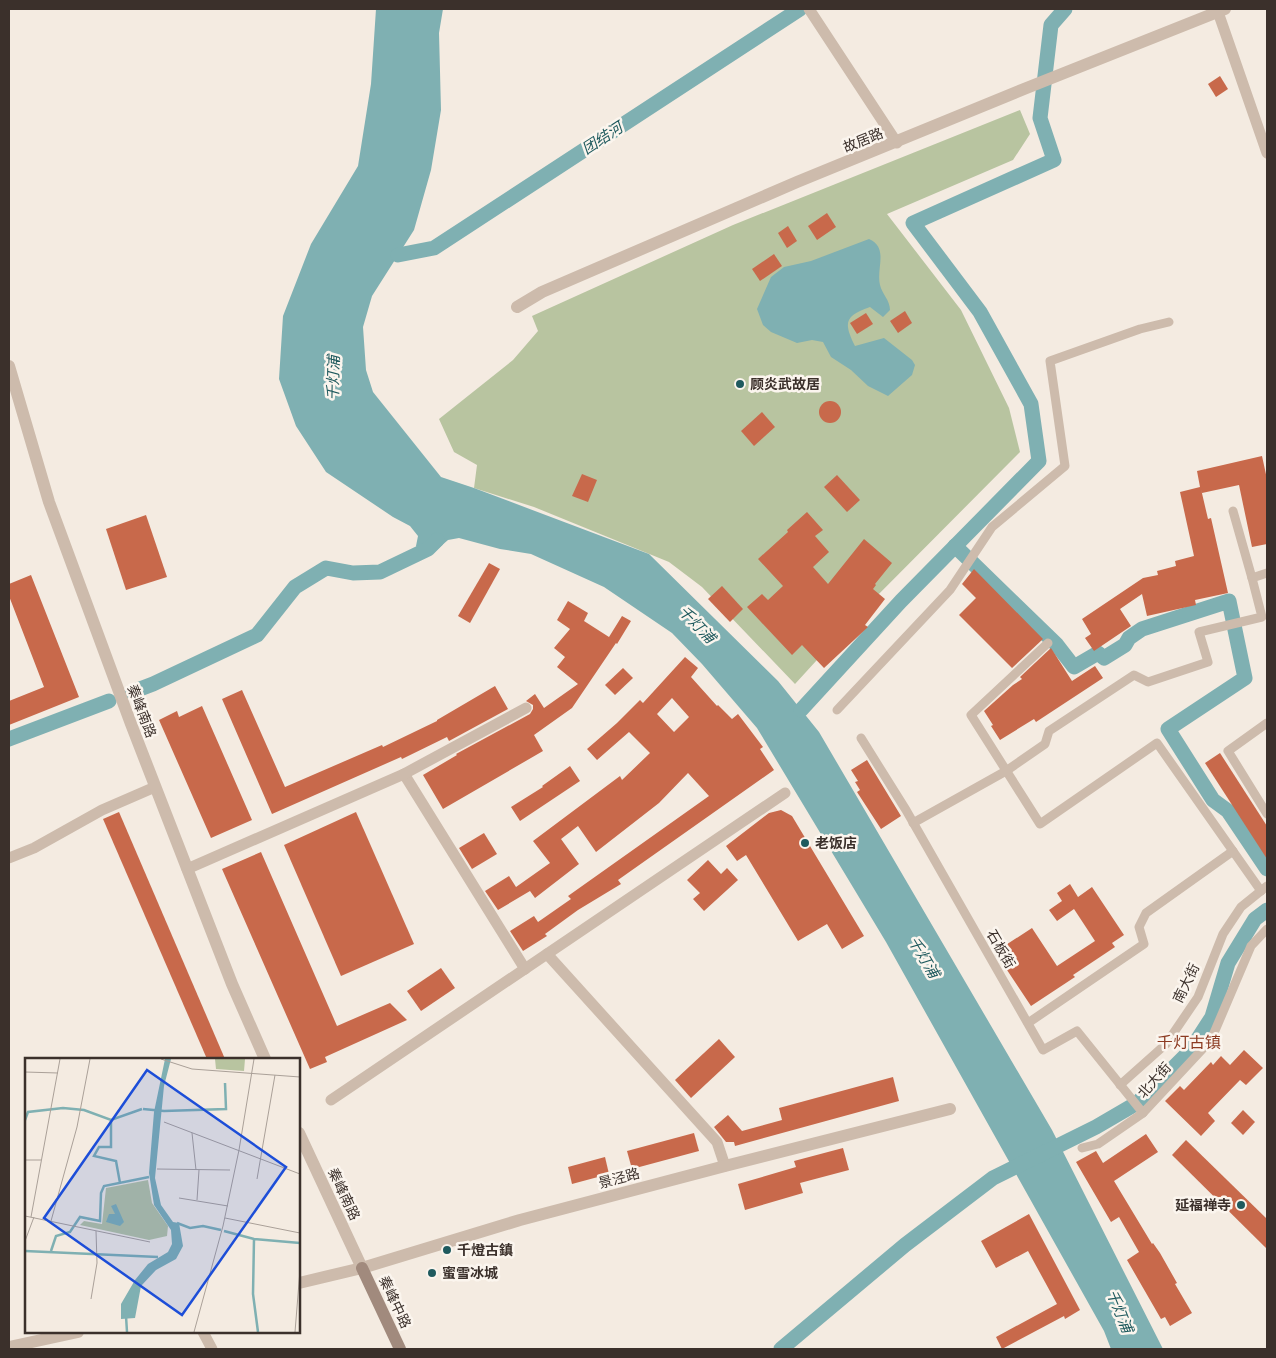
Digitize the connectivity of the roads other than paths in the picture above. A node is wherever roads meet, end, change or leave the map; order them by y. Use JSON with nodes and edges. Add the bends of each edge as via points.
{"nodes":[{"id":1,"x":809,"y":9,"type":"edge"},
{"id":2,"x":1222,"y":10,"type":"edge"},
{"id":3,"x":896,"y":143,"type":"junction"},
{"id":4,"x":1267,"y":153,"type":"edge"},
{"id":5,"x":517,"y":307,"type":"dead end"},
{"id":6,"x":1169,"y":322,"type":"dead end"},
{"id":7,"x":9,"y":366,"type":"edge"},
{"id":8,"x":1233,"y":511,"type":"dead end"},
{"id":9,"x":1267,"y":573,"type":"edge"},
{"id":10,"x":1252,"y":578,"type":"junction"},
{"id":11,"x":1265,"y":616,"type":"edge"},
{"id":12,"x":1048,"y":643,"type":"dead end"},
{"id":13,"x":526,"y":708,"type":"dead end"},
{"id":14,"x":837,"y":710,"type":"dead end"},
{"id":15,"x":1267,"y":723,"type":"edge"},
{"id":16,"x":861,"y":738,"type":"dead end"},
{"id":17,"x":1006,"y":771,"type":"junction"},
{"id":18,"x":404,"y":774,"type":"junction"},
{"id":19,"x":155,"y":787,"type":"junction"},
{"id":20,"x":785,"y":793,"type":"dead end"},
{"id":21,"x":1267,"y":814,"type":"edge"},
{"id":22,"x":913,"y":823,"type":"junction"},
{"id":23,"x":1233,"y":851,"type":"junction"},
{"id":24,"x":9,"y":858,"type":"edge"},
{"id":25,"x":187,"y":869,"type":"junction"},
{"id":26,"x":1264,"y":888,"type":"edge"},
{"id":27,"x":1267,"y":929,"type":"edge"},
{"id":28,"x":547,"y":954,"type":"junction"},
{"id":29,"x":525,"y":969,"type":"junction"},
{"id":30,"x":1028,"y":1023,"type":"junction"},
{"id":31,"x":265,"y":1058,"type":"edge"},
{"id":32,"x":1120,"y":1085,"type":"junction"},
{"id":33,"x":331,"y":1100,"type":"dead end"},
{"id":34,"x":950,"y":1109,"type":"dead end"},
{"id":35,"x":1143,"y":1113,"type":"junction"},
{"id":36,"x":300,"y":1135,"type":"edge"},
{"id":37,"x":1082,"y":1148,"type":"dead end"},
{"id":38,"x":725,"y":1166,"type":"junction"},
{"id":39,"x":362,"y":1268,"type":"junction"},
{"id":40,"x":300,"y":1283,"type":"edge"},
{"id":41,"x":73,"y":1333,"type":"edge"},
{"id":42,"x":204,"y":1333,"type":"edge"},
{"id":43,"x":9,"y":1346,"type":"edge"},
{"id":44,"x":212,"y":1349,"type":"edge"},
{"id":45,"x":400,"y":1349,"type":"edge"}],
"edges":[{"from":1,"to":3,"type":"street"},
{"from":2,"to":3,"type":"street","name":"故居路"},
{"from":2,"to":4,"type":"street"},
{"from":3,"to":5,"type":"street","name":"故居路","via":[[542,292]]},
{"from":6,"to":14,"type":"street","via":[[1050,361],[1066,466],[992,527],[950,590]]},
{"from":7,"to":19,"type":"street","name":"秦峰南路","via":[[49,502]]},
{"from":8,"to":10,"type":"street"},
{"from":9,"to":10,"type":"street"},
{"from":10,"to":11,"type":"street"},
{"from":11,"to":17,"type":"street","via":[[1199,632],[1208,662],[1148,682],[1134,675],[1049,731],[1045,744]]},
{"from":12,"to":17,"type":"street","via":[[970,715]]},
{"from":13,"to":18,"type":"street"},
{"from":15,"to":21,"type":"street","via":[[1228,751]]},
{"from":16,"to":22,"type":"street","name":"石板街"},
{"from":17,"to":22,"type":"street"},
{"from":17,"to":23,"type":"street","via":[[1040,824],[1156,743]]},
{"from":18,"to":25,"type":"street"},
{"from":18,"to":29,"type":"street"},
{"from":19,"to":24,"type":"street"},
{"from":19,"to":25,"type":"street","name":"秦峰南路"},
{"from":20,"to":28,"type":"street"},
{"from":22,"to":30,"type":"street","name":"石板街"},
{"from":23,"to":26,"type":"street"},
{"from":23,"to":30,"type":"street","via":[[1146,913],[1139,927],[1144,944]]},
{"from":25,"to":31,"type":"street","name":"秦峰南路"},
{"from":26,"to":32,"type":"street","name":"南大街","via":[[1241,907],[1223,934],[1198,997],[1166,1044]]},
{"from":27,"to":35,"type":"street","name":"北大街","via":[[1252,946],[1211,1040]]},
{"from":28,"to":29,"type":"street"},
{"from":28,"to":38,"type":"street","via":[[717,1142]]},
{"from":29,"to":33,"type":"street"},
{"from":30,"to":32,"type":"street","name":"石板街","via":[[1043,1050],[1076,1031]]},
{"from":32,"to":35,"type":"street","name":"石板街"},
{"from":34,"to":38,"type":"street","name":"景泾路"},
{"from":35,"to":37,"type":"street","name":"北大街","via":[[1098,1144]]},
{"from":36,"to":39,"type":"street","name":"秦峰南路"},
{"from":38,"to":39,"type":"street","name":"景泾路","via":[[520,1220]]},
{"from":39,"to":40,"type":"street","name":"景泾路"},
{"from":39,"to":45,"type":"main road","name":"秦峰中路"},
{"from":41,"to":43,"type":"street"},
{"from":42,"to":44,"type":"street"}]}
